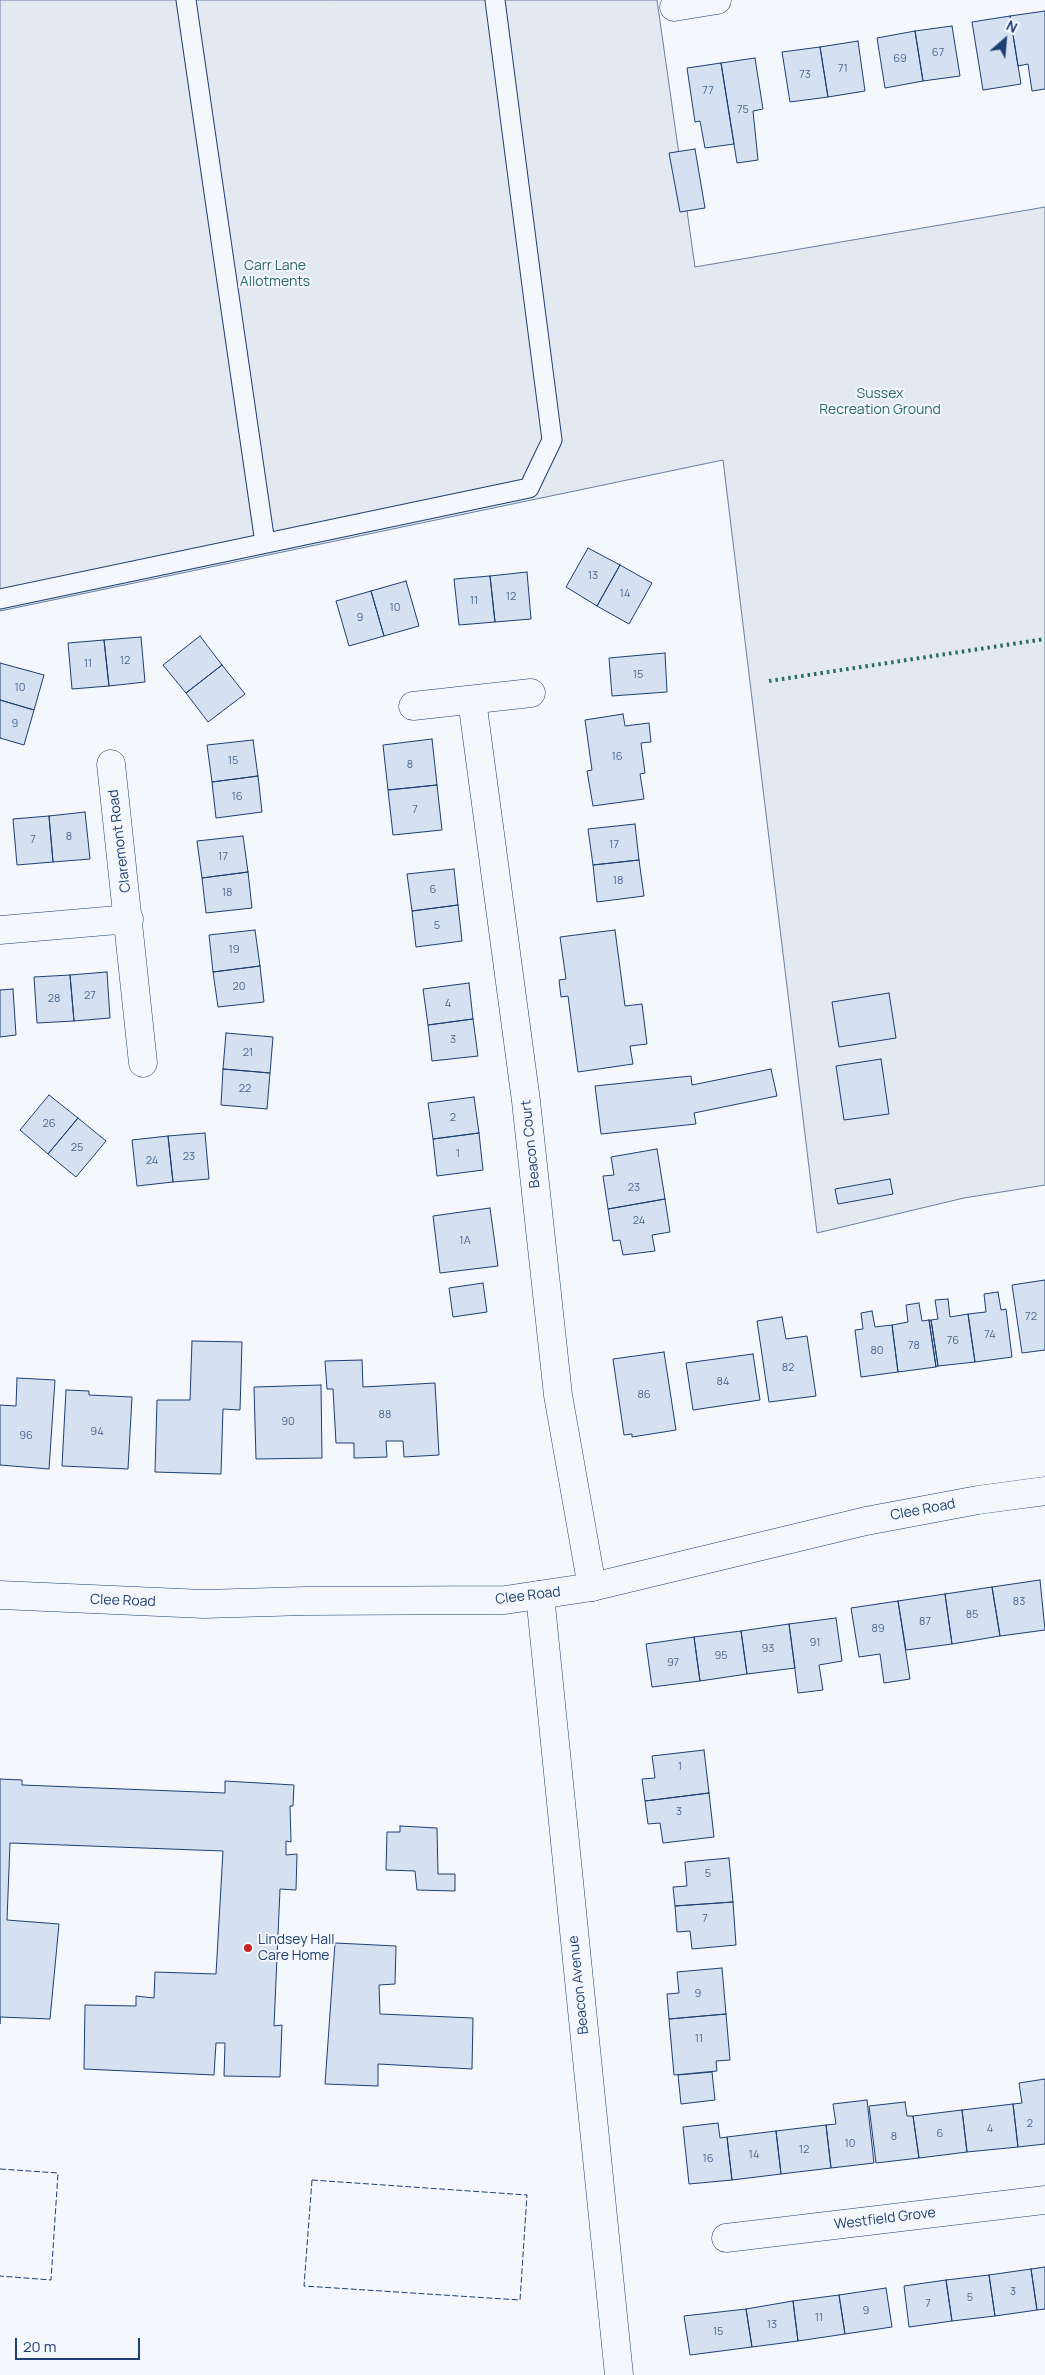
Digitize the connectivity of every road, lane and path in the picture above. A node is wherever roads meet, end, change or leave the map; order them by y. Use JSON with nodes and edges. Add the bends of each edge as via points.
{"nodes":[{"id":1,"x":186,"y":0,"type":"edge"},
{"id":2,"x":495,"y":0,"type":"edge"},
{"id":3,"x":717,"y":0,"type":"edge"},
{"id":4,"x":674,"y":7,"type":"dead end"},
{"id":5,"x":265,"y":543,"type":"junction"},
{"id":6,"x":0,"y":599,"type":"edge"},
{"id":7,"x":531,"y":693,"type":"dead end"},
{"id":8,"x":472,"y":700,"type":"junction"},
{"id":9,"x":413,"y":706,"type":"dead end"},
{"id":10,"x":111,"y":764,"type":"dead end"},
{"id":11,"x":129,"y":919,"type":"junction"},
{"id":12,"x":0,"y":930,"type":"edge"},
{"id":13,"x":144,"y":1063,"type":"dead end"},
{"id":14,"x":1045,"y":1491,"type":"edge"},
{"id":15,"x":592,"y":1587,"type":"junction"},
{"id":16,"x":0,"y":1595,"type":"edge"},
{"id":17,"x":540,"y":1595,"type":"junction"},
{"id":18,"x":1045,"y":2200,"type":"edge"},
{"id":19,"x":726,"y":2238,"type":"dead end"},
{"id":20,"x":619,"y":2375,"type":"edge"}],
"edges":[{"from":1,"to":5,"type":"lane"},
{"from":2,"to":5,"type":"lane","via":[[552,440],[529,488]]},
{"from":3,"to":4,"type":"street"},
{"from":5,"to":6,"type":"lane"},
{"from":7,"to":8,"type":"street"},
{"from":8,"to":9,"type":"street"},
{"from":8,"to":15,"type":"street","name":"Beacon Court","via":[[526,1102],[558,1395]]},
{"from":10,"to":11,"type":"street","name":"Claremont Road"},
{"from":11,"to":12,"type":"street"},
{"from":11,"to":13,"type":"street","name":"Claremont Road"},
{"from":14,"to":15,"type":"street","name":"Clee Road","via":[[866,1521]]},
{"from":15,"to":17,"type":"street","name":"Clee Road"},
{"from":16,"to":17,"type":"street","name":"Clee Road","via":[[204,1604],[505,1600]]},
{"from":17,"to":20,"type":"street","name":"Beacon Avenue"},
{"from":18,"to":19,"type":"street","name":"Westfield Grove"}]}
